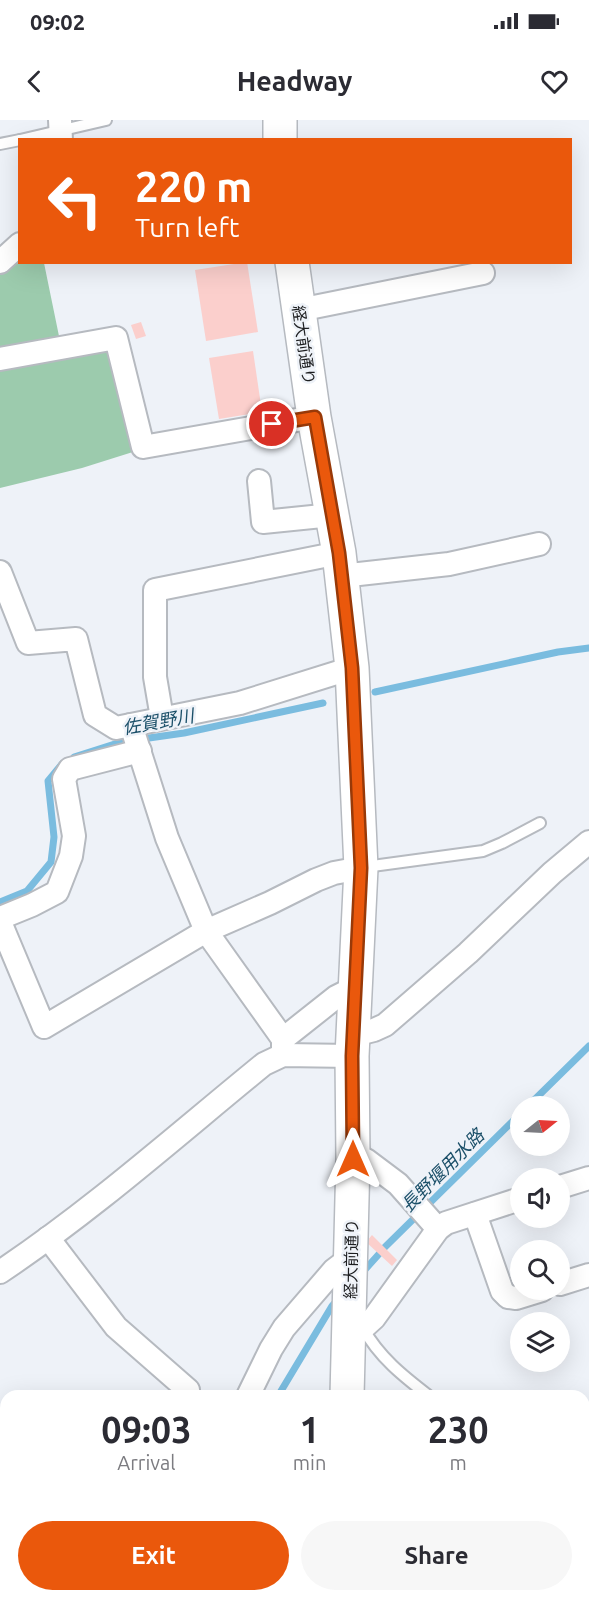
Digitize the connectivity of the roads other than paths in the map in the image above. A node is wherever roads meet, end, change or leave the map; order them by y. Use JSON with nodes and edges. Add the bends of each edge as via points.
{"nodes":[{"id":1,"x":106,"y":120,"type":"edge"},
{"id":2,"x":280,"y":120,"type":"edge"},
{"id":3,"x":61,"y":130,"type":"edge"},
{"id":4,"x":28,"y":138,"type":"edge"},
{"id":5,"x":280,"y":138,"type":"edge"},
{"id":6,"x":18,"y":140,"type":"edge"},
{"id":7,"x":0,"y":144,"type":"edge"},
{"id":8,"x":18,"y":246,"type":"edge"},
{"id":9,"x":0,"y":262,"type":"edge"},
{"id":10,"x":292,"y":264,"type":"edge"},
{"id":11,"x":483,"y":273,"type":"dead end"},
{"id":12,"x":299,"y":310,"type":"junction"},
{"id":13,"x":0,"y":359,"type":"edge"},
{"id":14,"x":315,"y":417,"type":"junction"},
{"id":15,"x":260,"y":481,"type":"dead end"},
{"id":16,"x":332,"y":515,"type":"junction"},
{"id":17,"x":538,"y":544,"type":"dead end"},
{"id":18,"x":340,"y":564,"type":"junction"},
{"id":19,"x":0,"y":572,"type":"edge"},
{"id":20,"x":352,"y":668,"type":"junction"},
{"id":21,"x":162,"y":718,"type":"junction"},
{"id":22,"x":135,"y":738,"type":"junction"},
{"id":23,"x":540,"y":823,"type":"dead end"},
{"id":24,"x":589,"y":843,"type":"edge"},
{"id":25,"x":361,"y":868,"type":"junction"},
{"id":26,"x":0,"y":920,"type":"edge"},
{"id":27,"x":206,"y":931,"type":"junction"},
{"id":28,"x":356,"y":987,"type":"junction"},
{"id":29,"x":353,"y":1046,"type":"junction"},
{"id":30,"x":283,"y":1047,"type":"junction"},
{"id":31,"x":353,"y":1159,"type":"junction"},
{"id":32,"x":589,"y":1178,"type":"edge"},
{"id":33,"x":570,"y":1184,"type":"edge"},
{"id":34,"x":510,"y":1202,"type":"edge"},
{"id":35,"x":475,"y":1214,"type":"junction"},
{"id":36,"x":428,"y":1216,"type":"junction"},
{"id":37,"x":48,"y":1238,"type":"junction"},
{"id":38,"x":351,"y":1260,"type":"junction"},
{"id":39,"x":0,"y":1272,"type":"edge"},
{"id":40,"x":589,"y":1275,"type":"edge"},
{"id":41,"x":570,"y":1281,"type":"edge"},
{"id":42,"x":510,"y":1298,"type":"edge"},
{"id":43,"x":354,"y":1324,"type":"junction"},
{"id":44,"x":189,"y":1390,"type":"dead end"},
{"id":45,"x":251,"y":1390,"type":"edge"},
{"id":46,"x":348,"y":1390,"type":"edge"},
{"id":47,"x":422,"y":1390,"type":"edge"}],
"edges":[{"from":1,"to":3,"type":"lane"},
{"from":2,"to":5,"type":"main road"},
{"from":3,"to":4,"type":"lane"},
{"from":6,"to":7,"type":"lane"},
{"from":8,"to":9,"type":"street"},
{"from":10,"to":12,"type":"main road","name":"経大前通り"},
{"from":11,"to":12,"type":"street"},
{"from":12,"to":14,"type":"main road","name":"経大前通り"},
{"from":13,"to":14,"type":"street","via":[[116,338],[143,447]]},
{"from":14,"to":16,"type":"main road","name":"経大前通り"},
{"from":15,"to":16,"type":"street","via":[[263,522]]},
{"from":16,"to":18,"type":"main road","name":"経大前通り"},
{"from":17,"to":18,"type":"street","via":[[449,564]]},
{"from":18,"to":20,"type":"main road","name":"経大前通り"},
{"from":18,"to":21,"type":"street","via":[[155,590],[155,677]]},
{"from":19,"to":22,"type":"street","via":[[28,643],[76,639],[95,715]]},
{"from":20,"to":21,"type":"street","via":[[240,703]]},
{"from":20,"to":25,"type":"main road","name":"経大前通り"},
{"from":21,"to":22,"type":"street"},
{"from":22,"to":26,"type":"street","via":[[70,769],[64,779],[74,836],[57,892]]},
{"from":22,"to":27,"type":"street","via":[[167,838]]},
{"from":23,"to":25,"type":"lane","via":[[483,851]]},
{"from":24,"to":29,"type":"street","via":[[385,1025]]},
{"from":25,"to":27,"type":"street","via":[[316,880]]},
{"from":25,"to":28,"type":"main road","name":"経大前通り"},
{"from":26,"to":27,"type":"street","via":[[44,1027]]},
{"from":27,"to":30,"type":"street"},
{"from":28,"to":29,"type":"main road","name":"経大前通り"},
{"from":28,"to":30,"type":"street","via":[[336,998]]},
{"from":29,"to":30,"type":"street"},
{"from":29,"to":31,"type":"main road","name":"経大前通り"},
{"from":30,"to":37,"type":"street"},
{"from":31,"to":36,"type":"street","via":[[366,1160],[398,1184]]},
{"from":31,"to":38,"type":"main road","name":"経大前通り"},
{"from":32,"to":33,"type":"street"},
{"from":34,"to":35,"type":"street"},
{"from":35,"to":36,"type":"street","via":[[446,1223]]},
{"from":35,"to":42,"type":"street","via":[[502,1291]]},
{"from":36,"to":43,"type":"street","via":[[374,1318]]},
{"from":37,"to":39,"type":"street"},
{"from":37,"to":44,"type":"street","via":[[116,1327]]},
{"from":38,"to":43,"type":"main road","name":"経大前通り"},
{"from":38,"to":45,"type":"street","via":[[334,1270],[284,1329]]},
{"from":40,"to":41,"type":"street"},
{"from":43,"to":46,"type":"main road","name":"経大前通り"},
{"from":43,"to":47,"type":"lane","via":[[394,1368]]}]}
